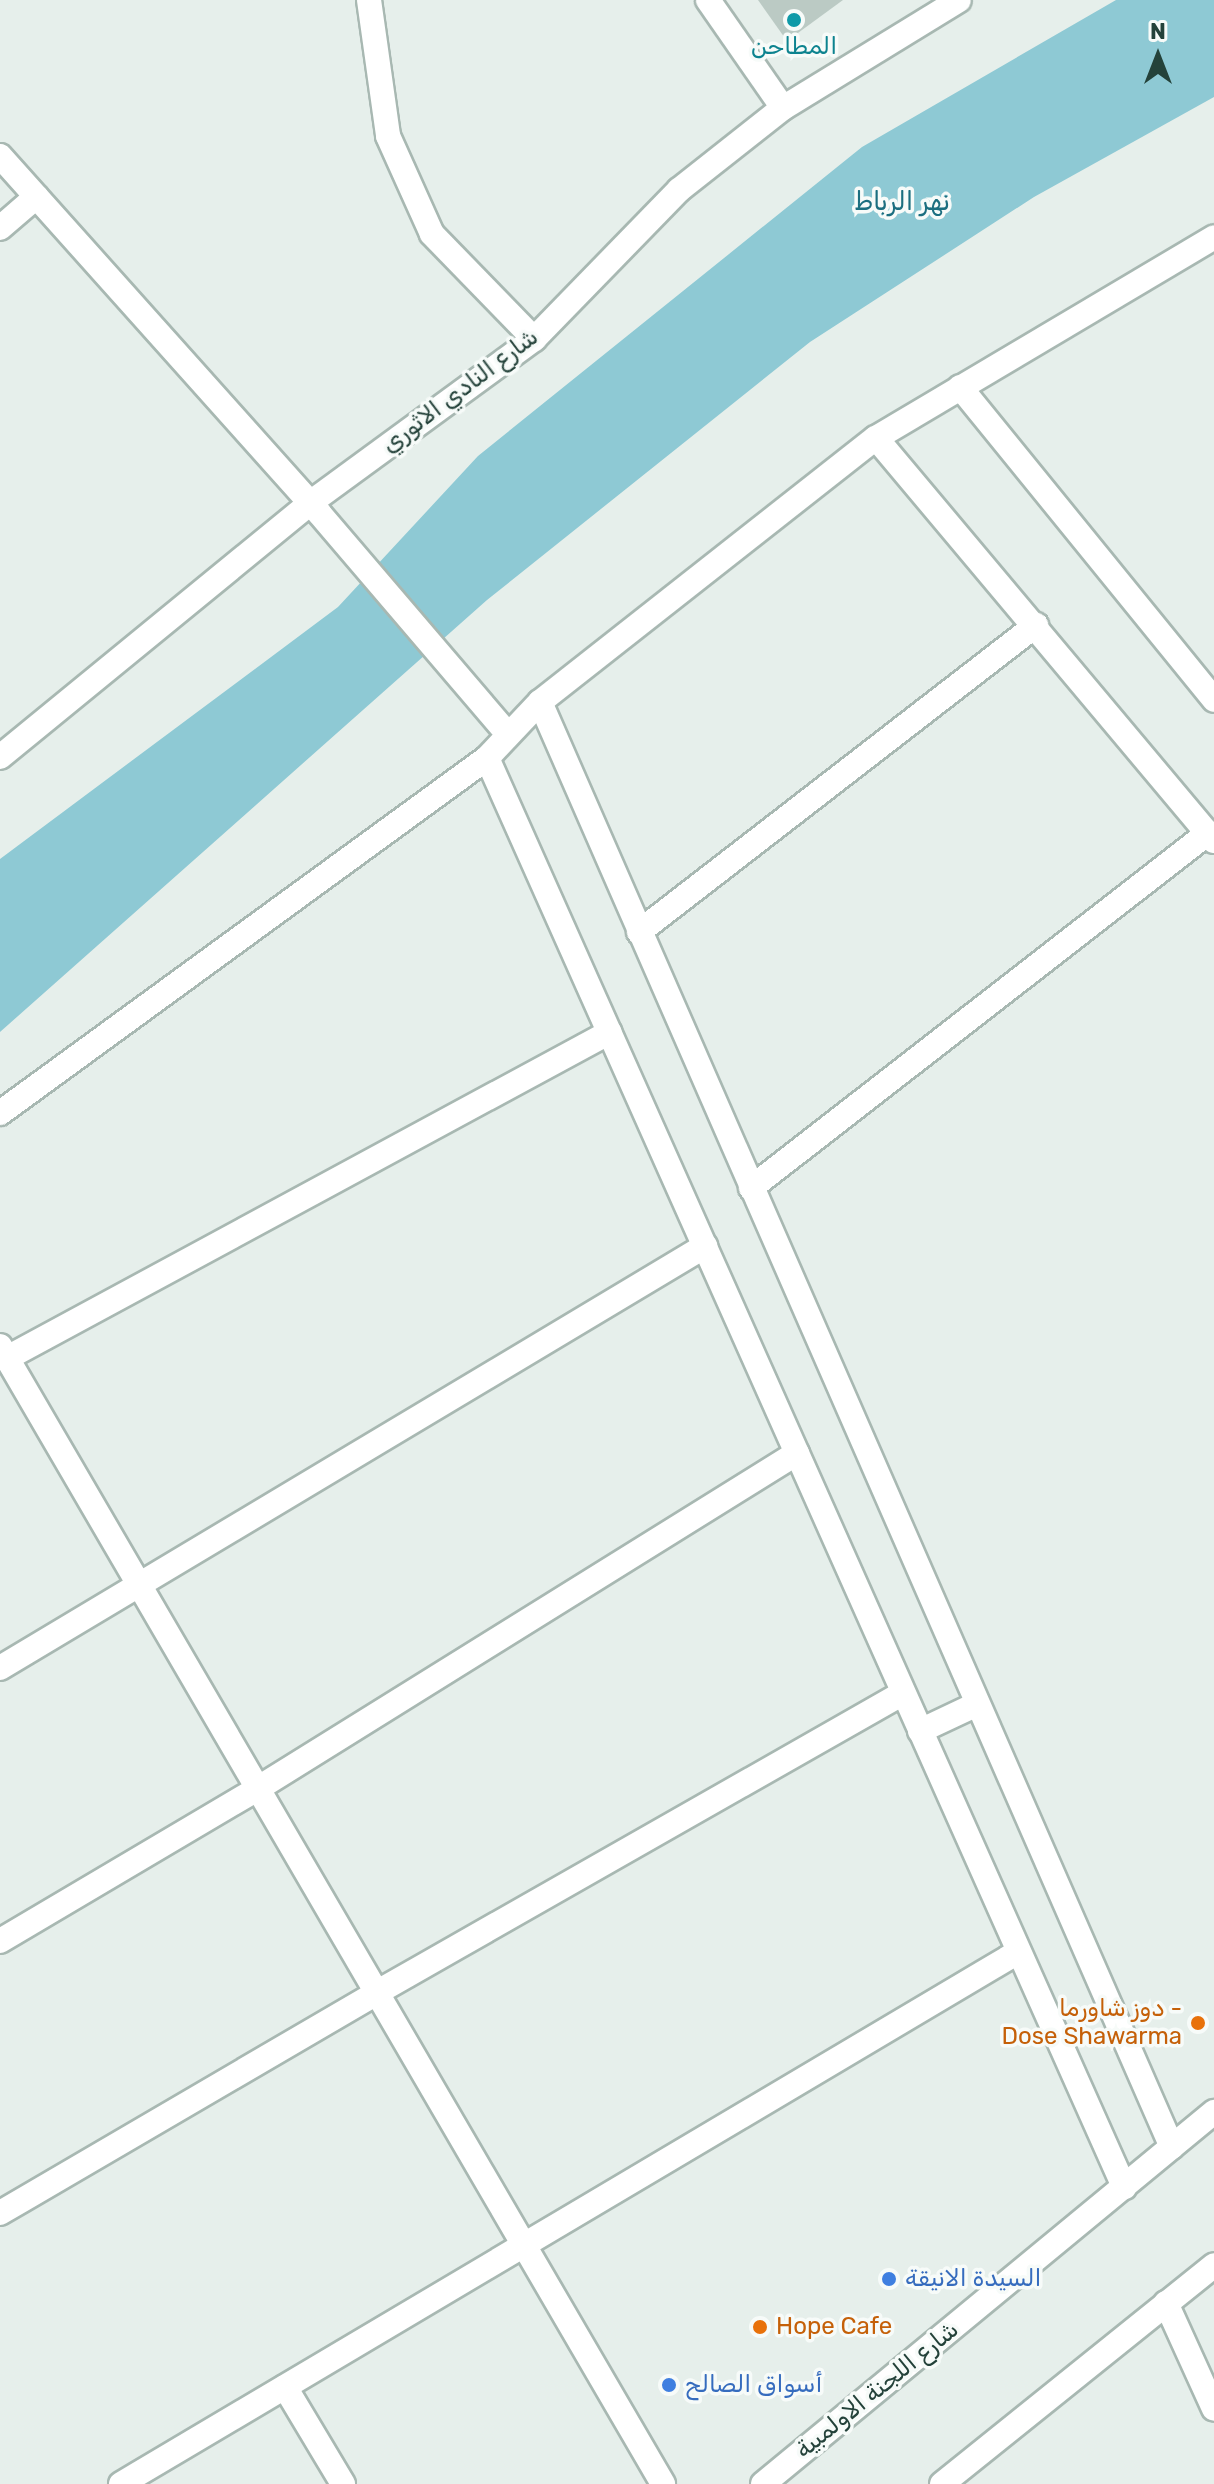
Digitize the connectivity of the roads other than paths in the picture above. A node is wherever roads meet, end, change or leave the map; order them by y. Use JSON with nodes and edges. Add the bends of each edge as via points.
{"nodes":[{"id":1,"x":369,"y":0,"type":"edge"},
{"id":2,"x":708,"y":0,"type":"edge"},
{"id":3,"x":959,"y":0,"type":"edge"},
{"id":4,"x":783,"y":108,"type":"junction"},
{"id":5,"x":0,"y":156,"type":"edge"},
{"id":6,"x":36,"y":197,"type":"junction"},
{"id":7,"x":0,"y":228,"type":"edge"},
{"id":8,"x":1214,"y":237,"type":"edge"},
{"id":9,"x":534,"y":339,"type":"junction"},
{"id":10,"x":960,"y":387,"type":"junction"},
{"id":11,"x":876,"y":438,"type":"junction"},
{"id":12,"x":315,"y":508,"type":"junction"},
{"id":13,"x":1036,"y":625,"type":"junction"},
{"id":14,"x":1212,"y":695,"type":"edge"},
{"id":15,"x":540,"y":702,"type":"junction"},
{"id":16,"x":507,"y":733,"type":"junction"},
{"id":17,"x":0,"y":757,"type":"edge"},
{"id":18,"x":487,"y":758,"type":"junction"},
{"id":19,"x":1211,"y":837,"type":"edge"},
{"id":20,"x":639,"y":932,"type":"junction"},
{"id":21,"x":610,"y":1032,"type":"junction"},
{"id":22,"x":0,"y":1113,"type":"edge"},
{"id":23,"x":751,"y":1188,"type":"junction"},
{"id":24,"x":705,"y":1246,"type":"junction"},
{"id":25,"x":4,"y":1352,"type":"edge"},
{"id":26,"x":797,"y":1453,"type":"junction"},
{"id":27,"x":139,"y":1585,"type":"junction"},
{"id":28,"x":0,"y":1668,"type":"edge"},
{"id":29,"x":903,"y":1693,"type":"junction"},
{"id":30,"x":977,"y":1704,"type":"junction"},
{"id":31,"x":920,"y":1731,"type":"junction"},
{"id":32,"x":257,"y":1789,"type":"junction"},
{"id":33,"x":0,"y":1941,"type":"edge"},
{"id":34,"x":1018,"y":1952,"type":"junction"},
{"id":35,"x":376,"y":1993,"type":"junction"},
{"id":36,"x":1214,"y":2112,"type":"edge"},
{"id":37,"x":1172,"y":2147,"type":"junction"},
{"id":38,"x":1124,"y":2187,"type":"junction"},
{"id":39,"x":0,"y":2213,"type":"edge"},
{"id":40,"x":523,"y":2247,"type":"junction"},
{"id":41,"x":1214,"y":2265,"type":"edge"},
{"id":42,"x":1166,"y":2303,"type":"junction"},
{"id":43,"x":285,"y":2387,"type":"junction"},
{"id":44,"x":1214,"y":2409,"type":"edge"},
{"id":45,"x":121,"y":2484,"type":"edge"},
{"id":46,"x":343,"y":2484,"type":"edge"},
{"id":47,"x":663,"y":2484,"type":"edge"},
{"id":48,"x":763,"y":2484,"type":"edge"},
{"id":49,"x":942,"y":2484,"type":"edge"}],
"edges":[{"from":1,"to":9,"type":"street","via":[[388,136],[432,234]]},
{"from":2,"to":4,"type":"street"},
{"from":3,"to":4,"type":"street","name":"شارع النادي الاثوري"},
{"from":4,"to":9,"type":"street","name":"شارع النادي الاثوري","via":[[679,190]]},
{"from":5,"to":6,"type":"street"},
{"from":6,"to":7,"type":"street"},
{"from":6,"to":12,"type":"street"},
{"from":8,"to":10,"type":"street"},
{"from":9,"to":12,"type":"street","name":"شارع النادي الاثوري"},
{"from":10,"to":11,"type":"street"},
{"from":10,"to":14,"type":"street"},
{"from":11,"to":13,"type":"street"},
{"from":11,"to":15,"type":"street"},
{"from":12,"to":16,"type":"street"},
{"from":12,"to":17,"type":"street","name":"شارع النادي الاثوري"},
{"from":13,"to":19,"type":"street"},
{"from":13,"to":20,"type":"street"},
{"from":15,"to":16,"type":"street"},
{"from":15,"to":20,"type":"street"},
{"from":16,"to":18,"type":"street"},
{"from":18,"to":21,"type":"street"},
{"from":18,"to":22,"type":"street"},
{"from":19,"to":23,"type":"street"},
{"from":20,"to":23,"type":"street"},
{"from":21,"to":24,"type":"street"},
{"from":21,"to":25,"type":"street"},
{"from":23,"to":30,"type":"street"},
{"from":24,"to":26,"type":"street"},
{"from":24,"to":27,"type":"street"},
{"from":25,"to":27,"type":"street"},
{"from":26,"to":29,"type":"street"},
{"from":26,"to":32,"type":"street"},
{"from":27,"to":28,"type":"street"},
{"from":27,"to":32,"type":"street"},
{"from":29,"to":31,"type":"street"},
{"from":29,"to":35,"type":"street"},
{"from":30,"to":31,"type":"street"},
{"from":30,"to":37,"type":"street"},
{"from":31,"to":34,"type":"street"},
{"from":32,"to":33,"type":"street"},
{"from":32,"to":35,"type":"street"},
{"from":34,"to":38,"type":"street"},
{"from":34,"to":40,"type":"street"},
{"from":35,"to":39,"type":"street"},
{"from":35,"to":40,"type":"street"},
{"from":36,"to":37,"type":"street","name":"شارع اللجنة الاولمبية"},
{"from":37,"to":38,"type":"street","name":"شارع اللجنة الاولمبية"},
{"from":38,"to":48,"type":"street","name":"شارع اللجنة الاولمبية"},
{"from":40,"to":43,"type":"street"},
{"from":40,"to":47,"type":"street"},
{"from":41,"to":42,"type":"street"},
{"from":42,"to":44,"type":"street"},
{"from":42,"to":49,"type":"street"},
{"from":43,"to":45,"type":"street"},
{"from":43,"to":46,"type":"street"}]}
